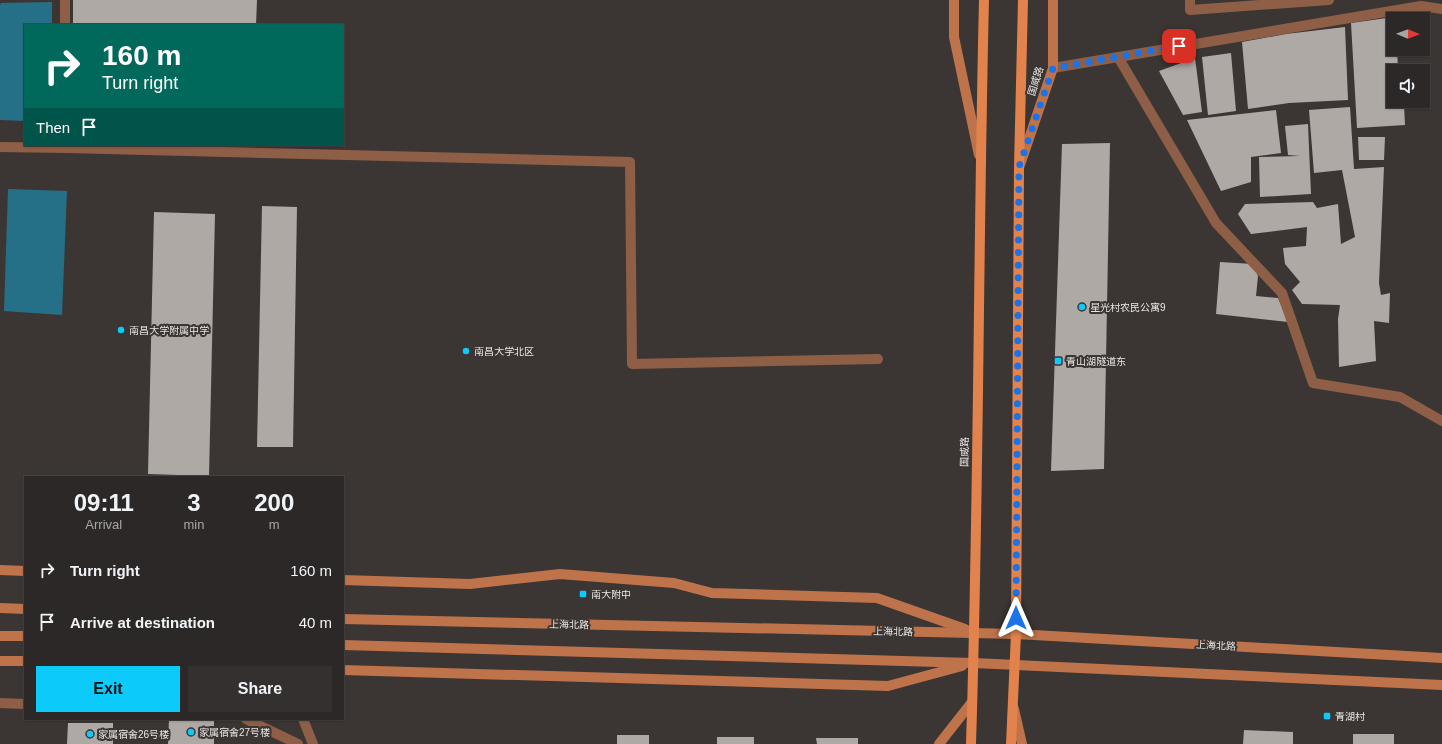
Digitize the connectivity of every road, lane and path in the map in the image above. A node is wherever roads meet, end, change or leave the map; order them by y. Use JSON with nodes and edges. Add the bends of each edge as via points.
{"nodes":[{"id":1,"x":65,"y":0,"type":"edge"},
{"id":2,"x":954,"y":0,"type":"edge"},
{"id":3,"x":984,"y":0,"type":"edge"},
{"id":4,"x":1023,"y":0,"type":"edge"},
{"id":5,"x":1053,"y":0,"type":"edge"},
{"id":6,"x":1190,"y":0,"type":"edge"},
{"id":7,"x":1329,"y":0,"type":"edge"},
{"id":8,"x":1407,"y":0,"type":"edge"},
{"id":9,"x":1421,"y":6,"type":"junction"},
{"id":10,"x":1442,"y":9,"type":"edge"},
{"id":11,"x":65,"y":24,"type":"edge"},
{"id":12,"x":1118,"y":57,"type":"junction"},
{"id":13,"x":1053,"y":68,"type":"junction"},
{"id":14,"x":67,"y":146,"type":"edge"},
{"id":15,"x":0,"y":148,"type":"edge"},
{"id":16,"x":980,"y":160,"type":"junction"},
{"id":17,"x":1019,"y":167,"type":"junction"},
{"id":18,"x":878,"y":359,"type":"dead end"},
{"id":19,"x":1442,"y":421,"type":"edge"},
{"id":20,"x":0,"y":570,"type":"edge"},
{"id":21,"x":24,"y":571,"type":"edge"},
{"id":22,"x":344,"y":580,"type":"edge"},
{"id":23,"x":0,"y":608,"type":"edge"},
{"id":24,"x":24,"y":609,"type":"edge"},
{"id":25,"x":344,"y":620,"type":"edge"},
{"id":26,"x":974,"y":633,"type":"junction"},
{"id":27,"x":1016,"y":634,"type":"junction"},
{"id":28,"x":0,"y":636,"type":"edge"},
{"id":29,"x":24,"y":636,"type":"edge"},
{"id":30,"x":344,"y":645,"type":"edge"},
{"id":31,"x":1442,"y":658,"type":"edge"},
{"id":32,"x":0,"y":661,"type":"edge"},
{"id":33,"x":24,"y":662,"type":"edge"},
{"id":34,"x":973,"y":663,"type":"junction"},
{"id":35,"x":1015,"y":665,"type":"junction"},
{"id":36,"x":344,"y":670,"type":"edge"},
{"id":37,"x":1442,"y":685,"type":"edge"},
{"id":38,"x":972,"y":702,"type":"junction"},
{"id":39,"x":0,"y":703,"type":"edge"},
{"id":40,"x":24,"y":704,"type":"edge"},
{"id":41,"x":1013,"y":704,"type":"junction"},
{"id":42,"x":248,"y":720,"type":"edge"},
{"id":43,"x":303,"y":720,"type":"edge"},
{"id":44,"x":298,"y":744,"type":"edge"},
{"id":45,"x":313,"y":744,"type":"edge"},
{"id":46,"x":939,"y":744,"type":"edge"},
{"id":47,"x":971,"y":744,"type":"edge"},
{"id":48,"x":1011,"y":744,"type":"edge"},
{"id":49,"x":1022,"y":744,"type":"edge"}],
"edges":[{"from":1,"to":11,"type":"street"},
{"from":2,"to":16,"type":"main road","name":"国威路","via":[[954,37]]},
{"from":3,"to":16,"type":"main road","name":"国威路"},
{"from":4,"to":17,"type":"main road","name":"国威路"},
{"from":5,"to":13,"type":"main road","name":"国威路"},
{"from":6,"to":7,"type":"street","via":[[1190,10]]},
{"from":8,"to":9,"type":"street"},
{"from":9,"to":10,"type":"street"},
{"from":9,"to":12,"type":"street"},
{"from":12,"to":13,"type":"street"},
{"from":12,"to":19,"type":"street","via":[[1216,223],[1282,293],[1313,383],[1400,398]]},
{"from":13,"to":17,"type":"main road","name":"国威路"},
{"from":14,"to":15,"type":"street"},
{"from":14,"to":18,"type":"street","via":[[630,162],[632,364]]},
{"from":16,"to":26,"type":"main road","name":"国威路"},
{"from":17,"to":27,"type":"main road","name":"国威路"},
{"from":20,"to":21,"type":"main road"},
{"from":22,"to":26,"type":"main road","via":[[470,584],[560,574],[674,583],[712,593],[877,598]]},
{"from":23,"to":24,"type":"main road"},
{"from":25,"to":26,"type":"main road","name":"上海北路"},
{"from":26,"to":27,"type":"main road","name":"上海北路"},
{"from":26,"to":34,"type":"main road","name":"国威路"},
{"from":27,"to":31,"type":"main road","name":"上海北路"},
{"from":27,"to":35,"type":"main road","name":"国威路"},
{"from":28,"to":29,"type":"main road"},
{"from":30,"to":34,"type":"main road"},
{"from":32,"to":33,"type":"main road"},
{"from":34,"to":35,"type":"main road"},
{"from":34,"to":36,"type":"main road","via":[[888,686]]},
{"from":34,"to":38,"type":"main road","name":"国威路"},
{"from":35,"to":37,"type":"main road"},
{"from":35,"to":41,"type":"main road","name":"国威路"},
{"from":38,"to":46,"type":"main road"},
{"from":38,"to":47,"type":"main road","name":"国威路"},
{"from":39,"to":40,"type":"street"},
{"from":41,"to":48,"type":"main road","name":"国威路"},
{"from":41,"to":49,"type":"main road"},
{"from":42,"to":44,"type":"street"},
{"from":43,"to":45,"type":"street"}]}
